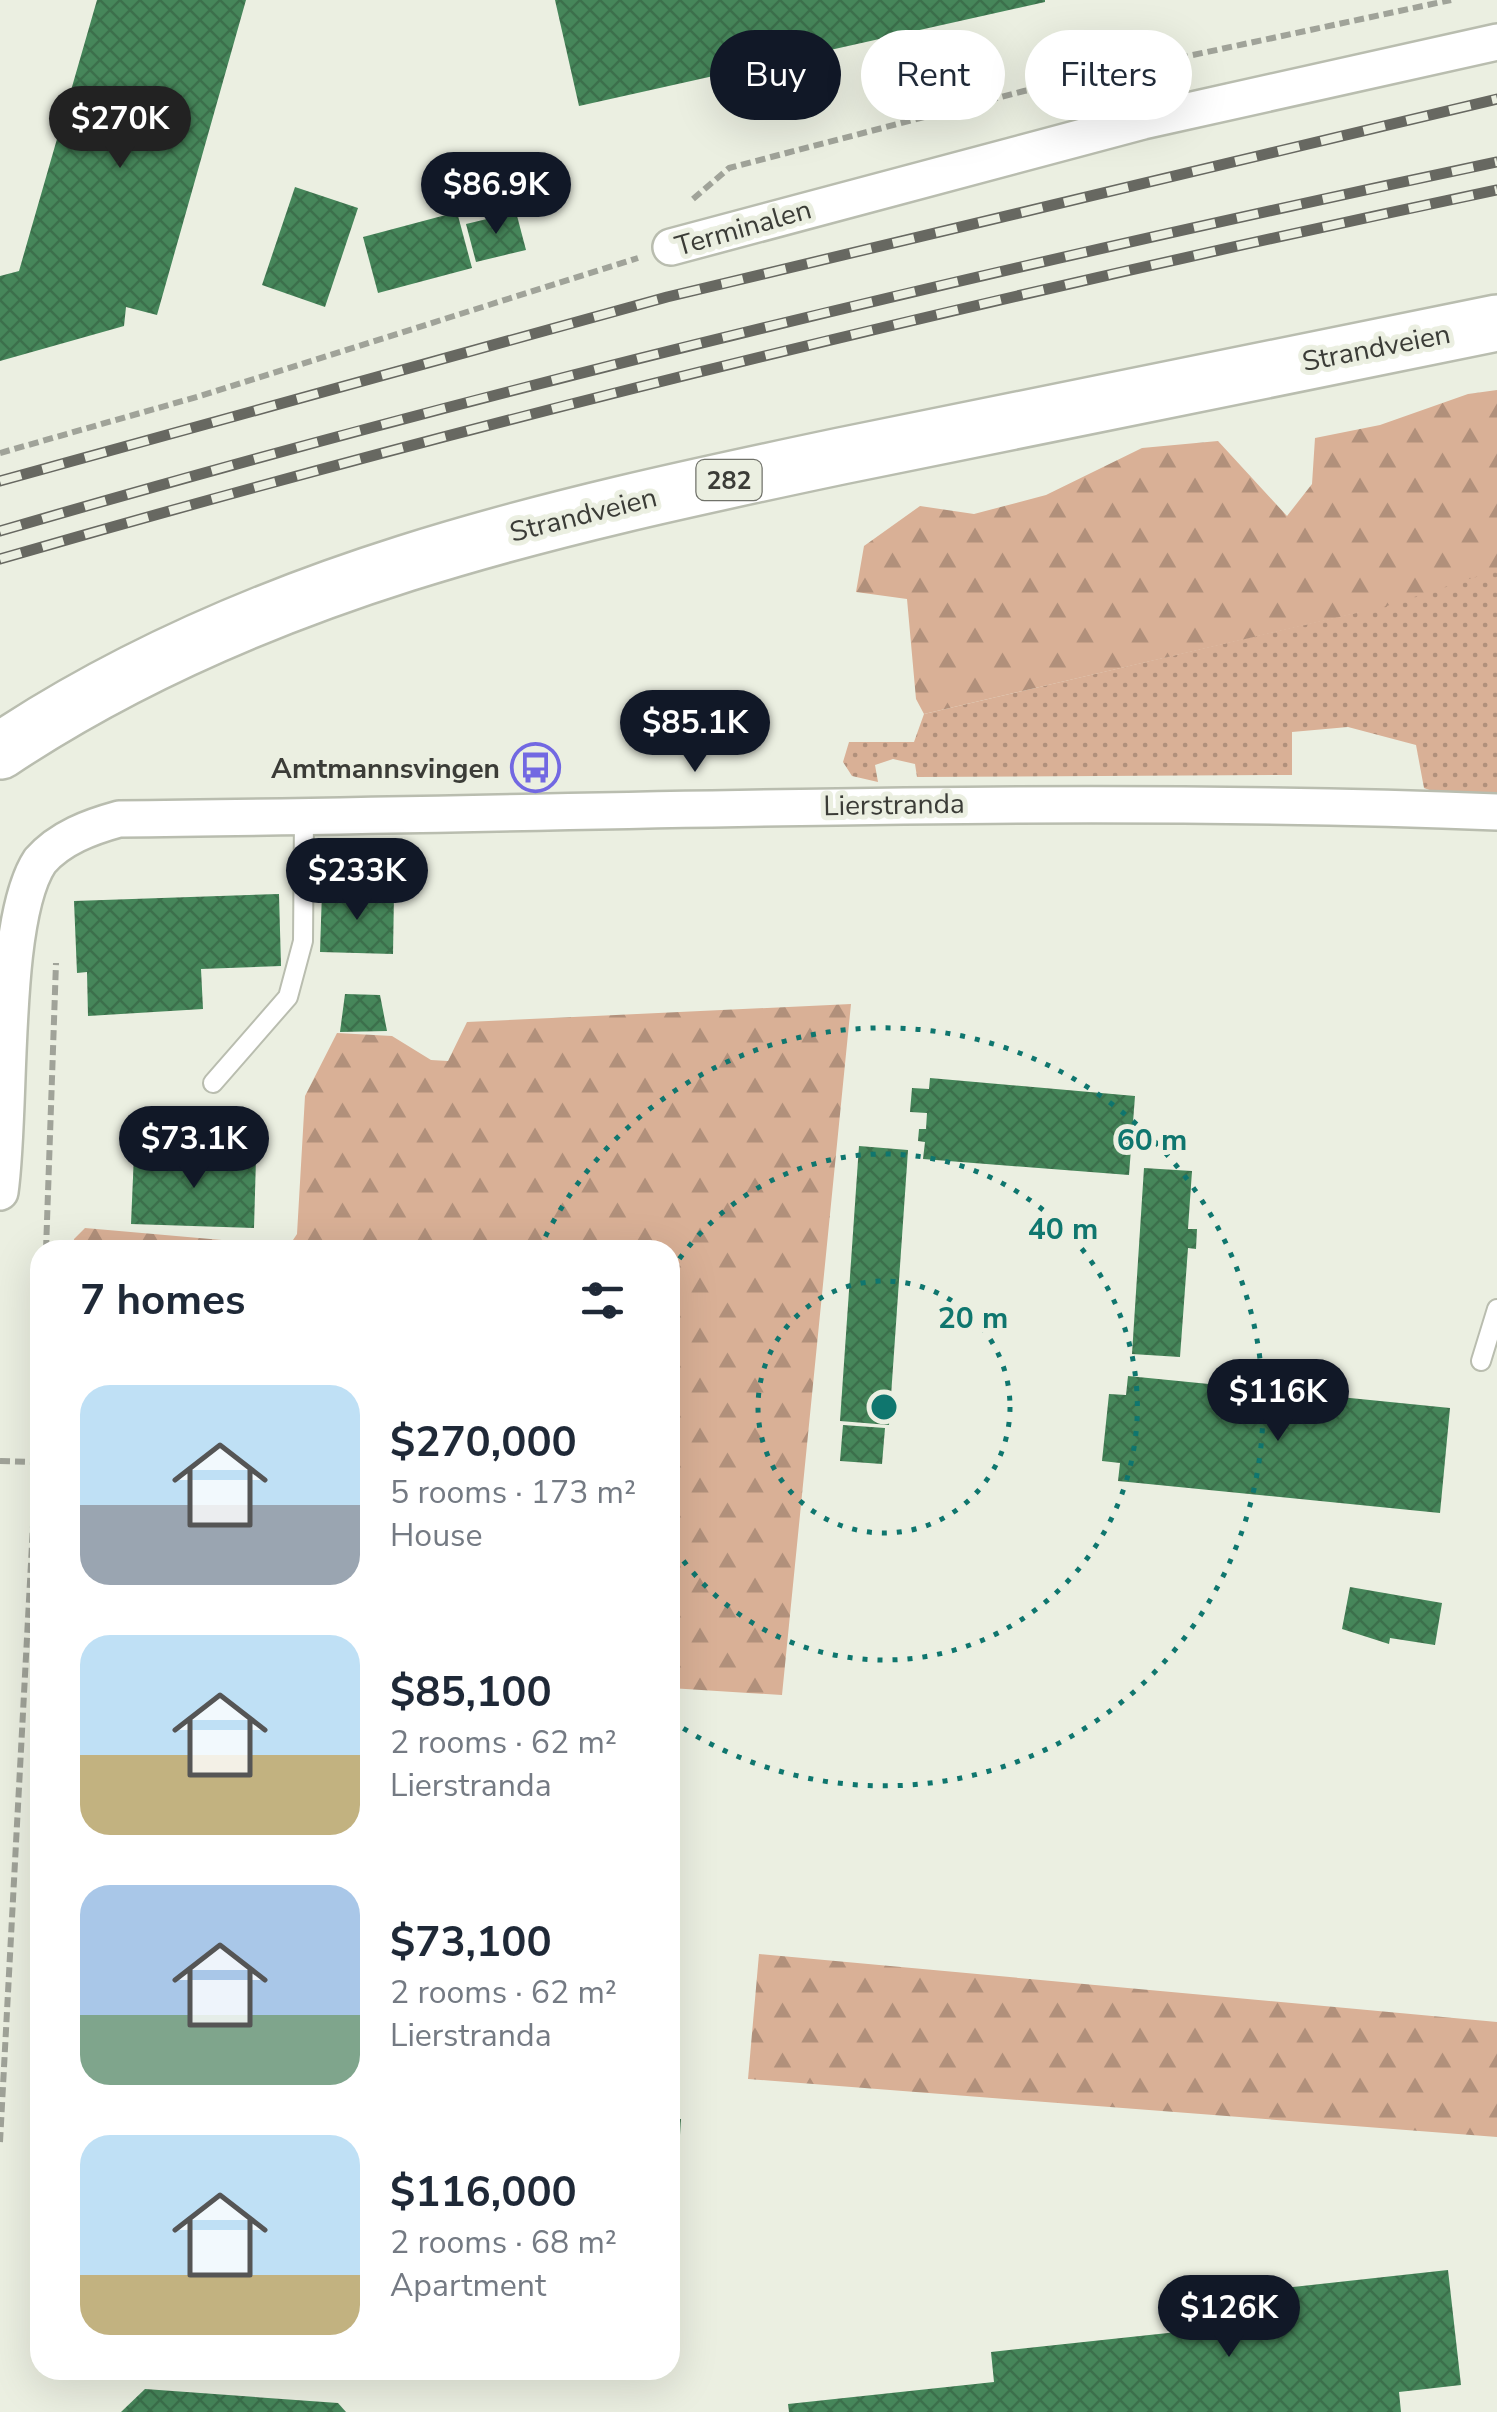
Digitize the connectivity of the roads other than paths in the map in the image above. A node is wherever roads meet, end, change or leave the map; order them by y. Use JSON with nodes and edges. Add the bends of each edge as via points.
{"nodes":[{"id":1,"x":1497,"y":42,"type":"edge"},
{"id":2,"x":671,"y":247,"type":"road end"},
{"id":3,"x":1497,"y":323,"type":"edge"},
{"id":4,"x":0,"y":751,"type":"edge"},
{"id":5,"x":1497,"y":812,"type":"edge"},
{"id":6,"x":304,"y":817,"type":"junction"},
{"id":7,"x":3,"y":1062,"type":"edge"},
{"id":8,"x":213,"y":1084,"type":"dead end"},
{"id":9,"x":0,"y":1192,"type":"edge"},
{"id":10,"x":1497,"y":1309,"type":"edge"},
{"id":11,"x":1482,"y":1361,"type":"dead end"}],
"edges":[{"from":1,"to":2,"type":"street","name":"Terminalen","via":[[1144,121]]},
{"from":3,"to":4,"type":"main road","name":"Strandveien","number":"282","via":[[719,482],[421,556],[237,622]]},
{"from":5,"to":6,"type":"street","name":"Lierstranda","via":[[1045,802]]},
{"from":6,"to":7,"type":"street","name":"Lierstranda","via":[[119,819],[64,840],[39,862],[13,917]]},
{"from":6,"to":8,"type":"lane","via":[[304,941],[288,997]]},
{"from":7,"to":9,"type":"street","name":"Lierstranda"},
{"from":10,"to":11,"type":"lane"}]}
